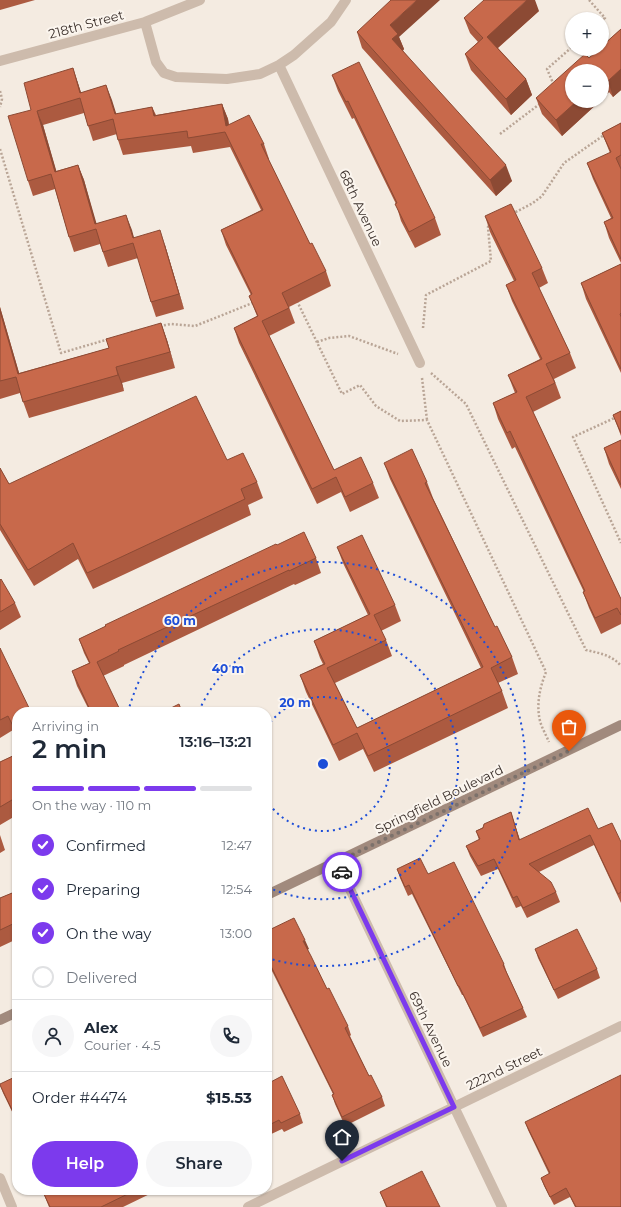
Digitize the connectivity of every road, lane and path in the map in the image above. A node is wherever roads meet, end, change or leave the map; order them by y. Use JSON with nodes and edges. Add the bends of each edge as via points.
{"nodes":[{"id":1,"x":200,"y":0,"type":"edge"},
{"id":2,"x":346,"y":0,"type":"edge"},
{"id":3,"x":589,"y":0,"type":"edge"},
{"id":4,"x":600,"y":12,"type":"edge"},
{"id":5,"x":145,"y":22,"type":"junction"},
{"id":6,"x":565,"y":53,"type":"edge"},
{"id":7,"x":0,"y":61,"type":"edge"},
{"id":8,"x":279,"y":65,"type":"junction"},
{"id":9,"x":552,"y":90,"type":"edge"},
{"id":10,"x":0,"y":91,"type":"edge"},
{"id":11,"x":543,"y":101,"type":"edge"},
{"id":12,"x":0,"y":107,"type":"edge"},
{"id":13,"x":608,"y":132,"type":"edge"},
{"id":14,"x":500,"y":134,"type":"dead end"},
{"id":15,"x":0,"y":149,"type":"edge"},
{"id":16,"x":507,"y":216,"type":"edge"},
{"id":17,"x":495,"y":223,"type":"edge"},
{"id":18,"x":294,"y":295,"type":"edge"},
{"id":19,"x":256,"y":301,"type":"edge"},
{"id":20,"x":156,"y":327,"type":"edge"},
{"id":21,"x":148,"y":328,"type":"edge"},
{"id":22,"x":422,"y":332,"type":"dead end"},
{"id":23,"x":126,"y":334,"type":"edge"},
{"id":24,"x":111,"y":338,"type":"edge"},
{"id":25,"x":317,"y":342,"type":"junction"},
{"id":26,"x":420,"y":363,"type":"junction"},
{"id":27,"x":621,"y":415,"type":"edge"},
{"id":28,"x":427,"y":420,"type":"junction"},
{"id":29,"x":621,"y":543,"type":"edge"},
{"id":30,"x":621,"y":666,"type":"edge"},
{"id":31,"x":621,"y":725,"type":"edge"},
{"id":32,"x":555,"y":757,"type":"junction"},
{"id":33,"x":337,"y":862,"type":"junction"},
{"id":34,"x":272,"y":893,"type":"edge"},
{"id":35,"x":12,"y":1014,"type":"edge"},
{"id":36,"x":0,"y":1020,"type":"edge"},
{"id":37,"x":621,"y":1026,"type":"edge"},
{"id":38,"x":454,"y":1107,"type":"junction"},
{"id":39,"x":0,"y":1178,"type":"edge"},
{"id":40,"x":12,"y":1207,"type":"edge"},
{"id":41,"x":248,"y":1207,"type":"edge"},
{"id":42,"x":502,"y":1207,"type":"edge"}],
"edges":[{"from":1,"to":5,"type":"street","name":"218th Street"},
{"from":2,"to":8,"type":"street","via":[[331,22]]},
{"from":3,"to":4,"type":"path"},
{"from":5,"to":7,"type":"street","name":"218th Street"},
{"from":5,"to":8,"type":"street","via":[[156,62],[164,73],[176,77],[227,78],[260,74]]},
{"from":6,"to":9,"type":"path","via":[[547,69],[554,83]]},
{"from":8,"to":26,"type":"street","name":"68th Avenue"},
{"from":10,"to":12,"type":"path"},
{"from":11,"to":14,"type":"path"},
{"from":13,"to":16,"type":"path","via":[[564,163],[542,196]]},
{"from":15,"to":24,"type":"path","via":[[61,353]]},
{"from":17,"to":22,"type":"path","via":[[488,227],[490,261],[426,295]]},
{"from":18,"to":25,"type":"path"},
{"from":19,"to":20,"type":"path","via":[[195,326],[171,324]]},
{"from":21,"to":23,"type":"path"},
{"from":25,"to":26,"type":"path","via":[[349,336]]},
{"from":25,"to":28,"type":"path","via":[[342,394],[360,385],[376,406],[400,420]]},
{"from":26,"to":28,"type":"path"},
{"from":26,"to":30,"type":"path","via":[[466,404],[586,650],[603,653]]},
{"from":27,"to":29,"type":"path","via":[[573,437]]},
{"from":28,"to":32,"type":"path","via":[[546,672],[540,687],[540,721]]},
{"from":31,"to":32,"type":"main road","name":"Springfield Boulevard"},
{"from":32,"to":33,"type":"main road","name":"Springfield Boulevard"},
{"from":33,"to":34,"type":"main road","name":"Springfield Boulevard"},
{"from":33,"to":38,"type":"street","name":"69th Avenue"},
{"from":35,"to":36,"type":"main road"},
{"from":37,"to":38,"type":"street","name":"222nd Street"},
{"from":38,"to":41,"type":"street","name":"222nd Street"},
{"from":38,"to":42,"type":"street","name":"69th Avenue"},
{"from":39,"to":40,"type":"street"}]}
